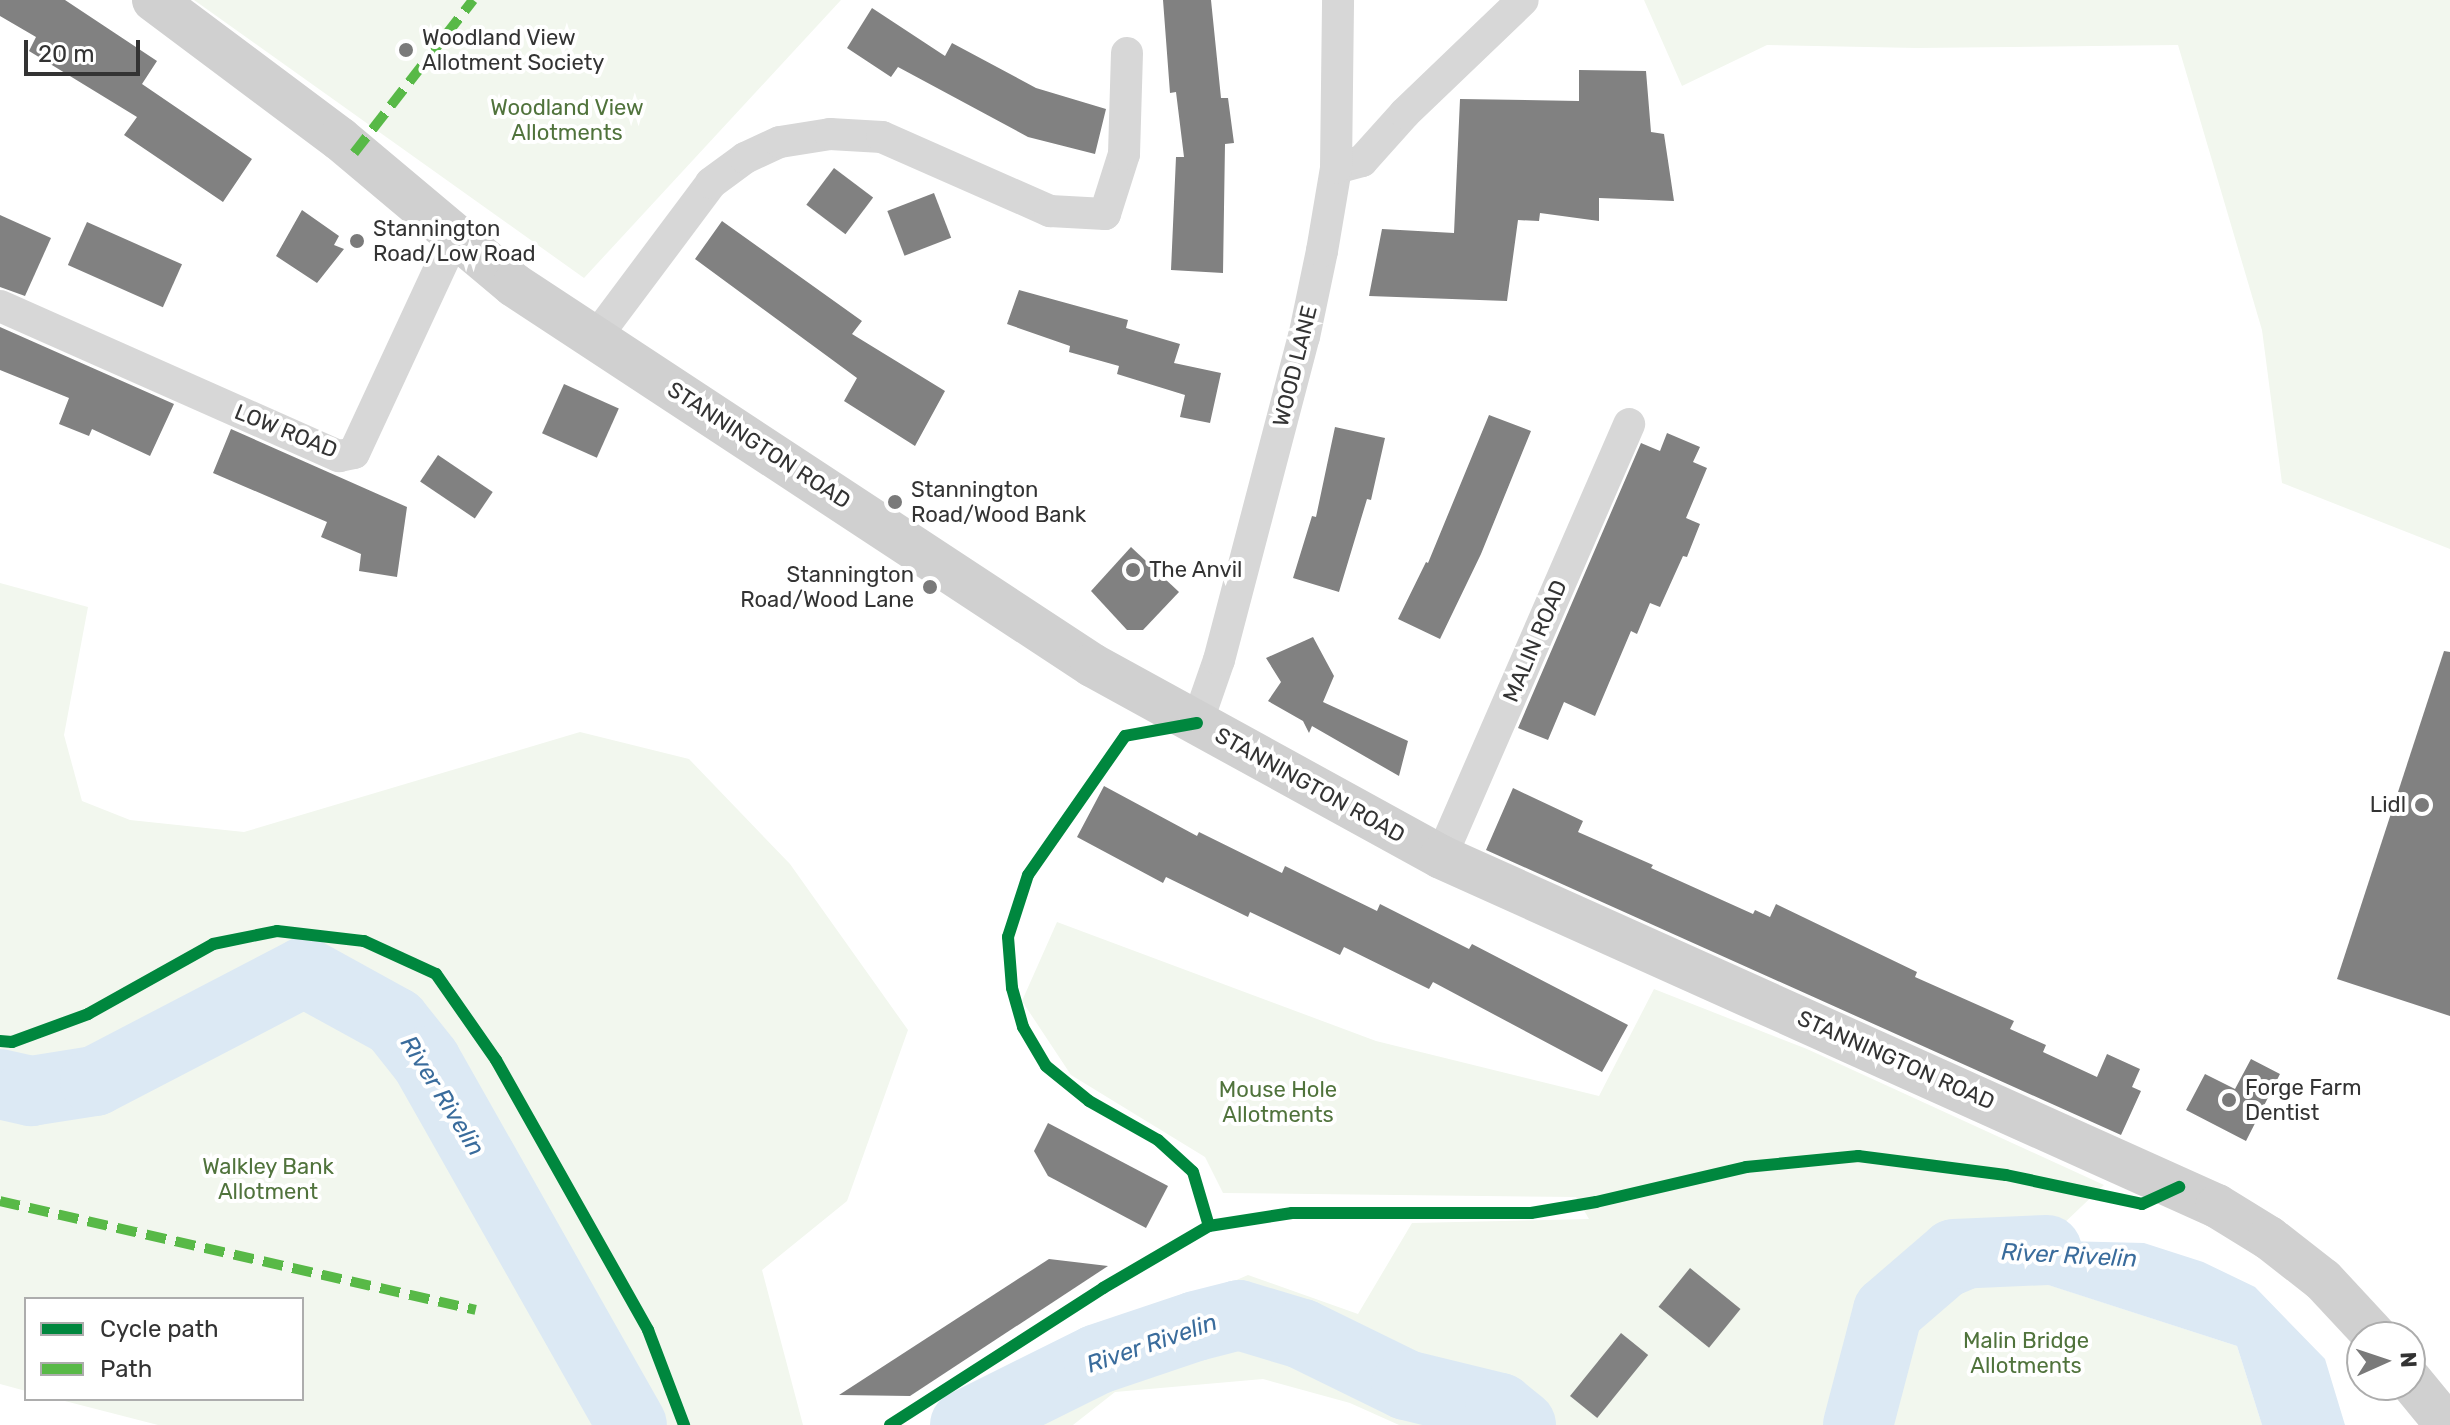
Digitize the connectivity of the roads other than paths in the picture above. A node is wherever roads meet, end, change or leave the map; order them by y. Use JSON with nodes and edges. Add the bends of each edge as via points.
{"nodes":[{"id":1,"x":154,"y":0,"type":"edge"},
{"id":2,"x":1338,"y":0,"type":"edge"},
{"id":3,"x":1523,"y":0,"type":"edge"},
{"id":4,"x":1127,"y":53,"type":"dead end"},
{"id":5,"x":1336,"y":168,"type":"junction"},
{"id":6,"x":455,"y":235,"type":"junction"},
{"id":7,"x":0,"y":306,"type":"edge"},
{"id":8,"x":596,"y":337,"type":"junction"},
{"id":9,"x":1629,"y":424,"type":"dead end"},
{"id":10,"x":1197,"y":723,"type":"junction"},
{"id":11,"x":1441,"y":857,"type":"junction"},
{"id":12,"x":2361,"y":1321,"type":"edge"},
{"id":13,"x":2426,"y":1399,"type":"edge"},
{"id":14,"x":2447,"y":1425,"type":"edge"}],
"edges":[{"from":1,"to":6,"type":"main road","name":"STANNINGTON ROAD","via":[[340,139]]},
{"from":2,"to":5,"type":"street","name":"WOOD LANE"},
{"from":3,"to":5,"type":"street","via":[[1362,161]]},
{"from":4,"to":8,"type":"street","via":[[1124,154],[1105,214],[1050,211],[882,137],[830,134],[780,142],[745,158],[711,183]]},
{"from":5,"to":10,"type":"street","name":"WOOD LANE","via":[[1304,337],[1219,660]]},
{"from":6,"to":7,"type":"street","name":"LOW ROAD","via":[[354,453],[339,456]]},
{"from":6,"to":8,"type":"main road","name":"STANNINGTON ROAD","via":[[514,285]]},
{"from":8,"to":10,"type":"main road","name":"STANNINGTON ROAD","via":[[1092,665]]},
{"from":9,"to":11,"type":"street","name":"MALIN ROAD"},
{"from":10,"to":11,"type":"main road","name":"STANNINGTON ROAD"},
{"from":11,"to":12,"type":"main road","name":"STANNINGTON ROAD","via":[[2217,1206],[2323,1280]]},
{"from":13,"to":14,"type":"main road"}]}
